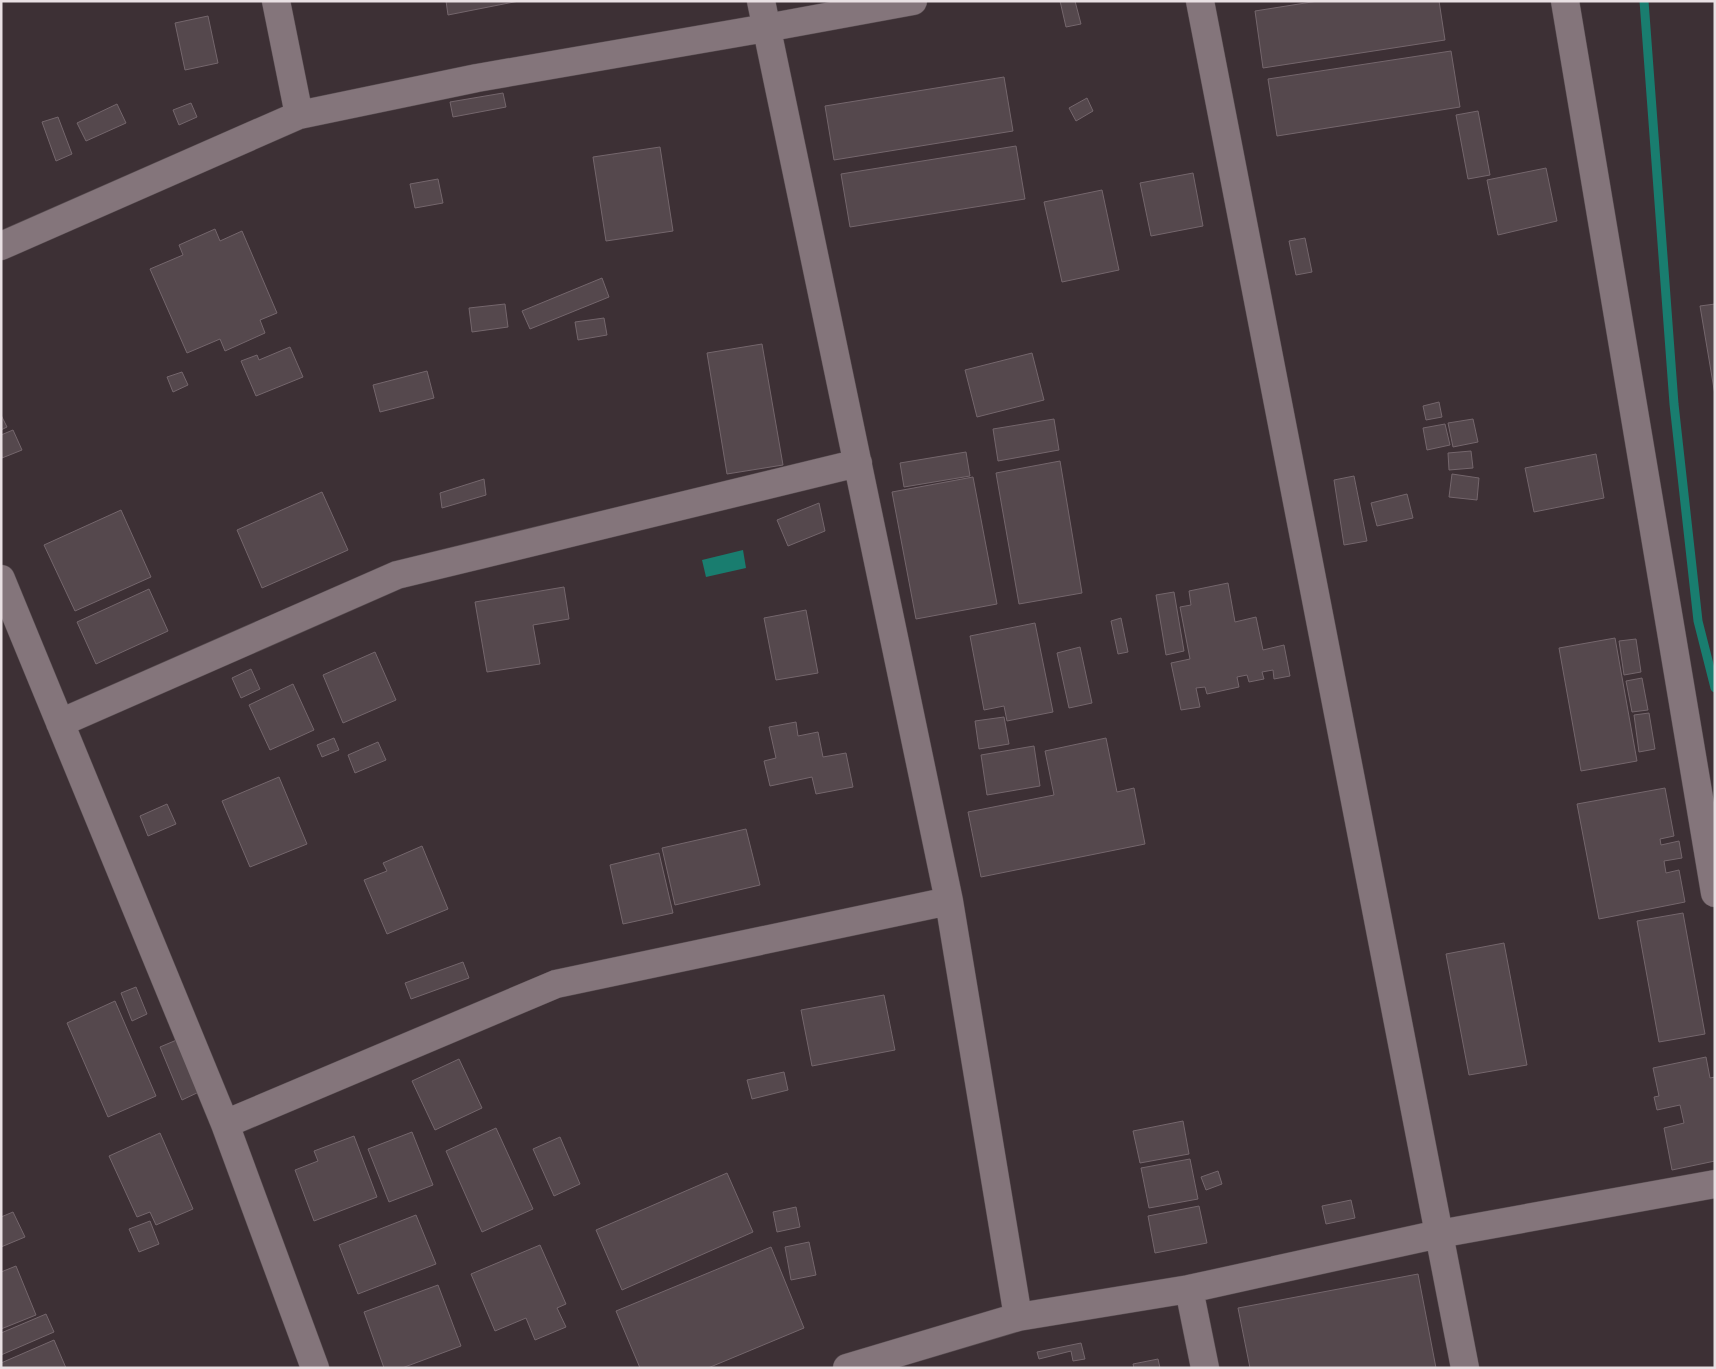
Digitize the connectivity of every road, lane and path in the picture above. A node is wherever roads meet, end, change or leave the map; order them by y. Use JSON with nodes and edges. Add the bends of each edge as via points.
{"nodes":[{"id":1,"x":276,"y":1,"type":"edge"},
{"id":2,"x":761,"y":1,"type":"edge"},
{"id":3,"x":913,"y":1,"type":"edge"},
{"id":4,"x":1200,"y":1,"type":"edge"},
{"id":5,"x":1565,"y":1,"type":"edge"},
{"id":6,"x":766,"y":28,"type":"junction"},
{"id":7,"x":299,"y":115,"type":"junction"},
{"id":8,"x":1,"y":246,"type":"edge"},
{"id":9,"x":858,"y":463,"type":"junction"},
{"id":10,"x":1,"y":579,"type":"edge"},
{"id":11,"x":60,"y":722,"type":"junction"},
{"id":12,"x":1715,"y":892,"type":"edge"},
{"id":13,"x":949,"y":901,"type":"junction"},
{"id":14,"x":225,"y":1124,"type":"junction"},
{"id":15,"x":1715,"y":1184,"type":"edge"},
{"id":16,"x":1439,"y":1234,"type":"junction"},
{"id":17,"x":1189,"y":1289,"type":"junction"},
{"id":18,"x":1018,"y":1317,"type":"junction"},
{"id":19,"x":315,"y":1368,"type":"edge"},
{"id":20,"x":847,"y":1368,"type":"edge"},
{"id":21,"x":1205,"y":1368,"type":"edge"},
{"id":22,"x":1465,"y":1368,"type":"edge"}],
"edges":[{"from":1,"to":7,"type":"street"},
{"from":2,"to":6,"type":"street"},
{"from":3,"to":6,"type":"street"},
{"from":4,"to":16,"type":"street"},
{"from":5,"to":12,"type":"street"},
{"from":6,"to":7,"type":"street","via":[[477,78]]},
{"from":6,"to":9,"type":"street"},
{"from":7,"to":8,"type":"street"},
{"from":9,"to":11,"type":"street","via":[[397,575]]},
{"from":9,"to":13,"type":"street"},
{"from":10,"to":11,"type":"street"},
{"from":11,"to":14,"type":"street"},
{"from":13,"to":14,"type":"street","via":[[556,984]]},
{"from":13,"to":18,"type":"street"},
{"from":14,"to":19,"type":"street"},
{"from":15,"to":16,"type":"street"},
{"from":16,"to":17,"type":"street"},
{"from":16,"to":22,"type":"street"},
{"from":17,"to":18,"type":"street"},
{"from":17,"to":21,"type":"street"},
{"from":18,"to":20,"type":"street"}]}
